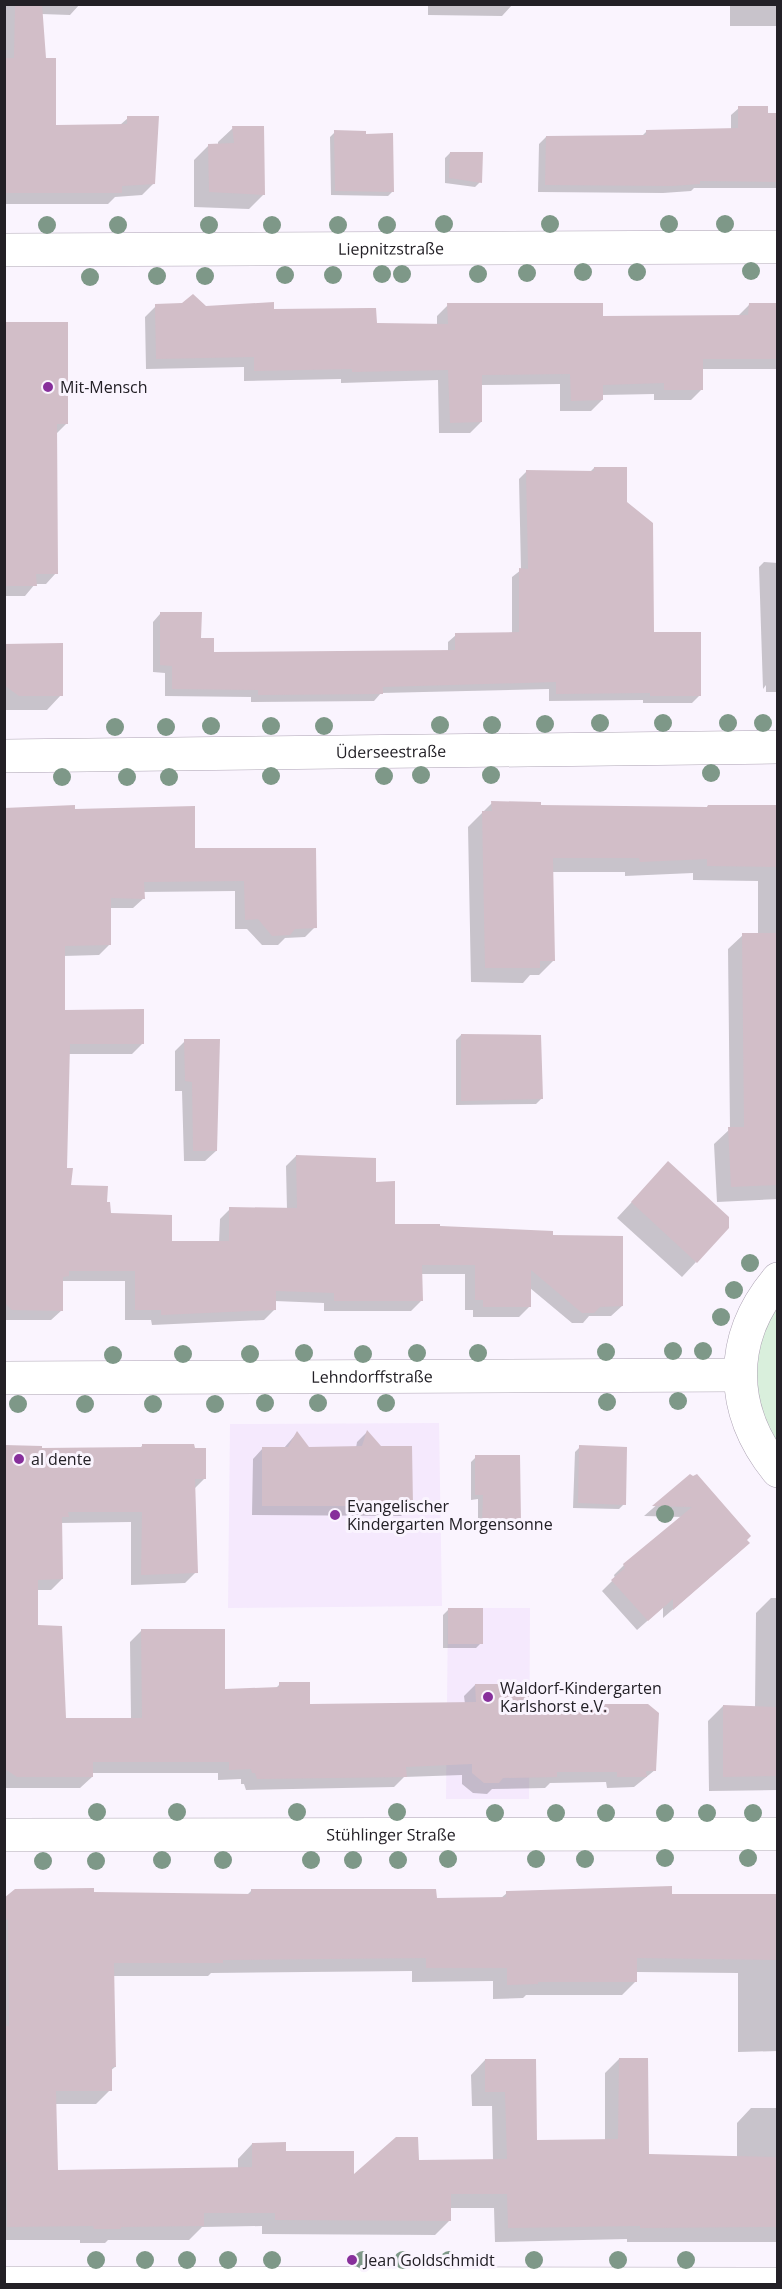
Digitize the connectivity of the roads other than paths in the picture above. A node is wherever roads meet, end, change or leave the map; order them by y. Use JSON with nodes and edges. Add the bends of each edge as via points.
{"nodes":[{"id":1,"x":777,"y":247,"type":"edge"},
{"id":2,"x":4,"y":250,"type":"edge"},
{"id":3,"x":777,"y":747,"type":"edge"},
{"id":4,"x":4,"y":756,"type":"edge"},
{"id":5,"x":777,"y":1279,"type":"edge"},
{"id":6,"x":739,"y":1375,"type":"junction"},
{"id":7,"x":4,"y":1378,"type":"edge"},
{"id":8,"x":777,"y":1471,"type":"edge"},
{"id":9,"x":4,"y":1834,"type":"edge"},
{"id":10,"x":777,"y":1834,"type":"edge"},
{"id":11,"x":4,"y":2283,"type":"edge"},
{"id":12,"x":777,"y":2284,"type":"edge"}],
"edges":[{"from":1,"to":2,"type":"street","name":"Liepnitzstraße"},
{"from":3,"to":4,"type":"street","name":"Üderseestraße"},
{"from":5,"to":6,"type":"street","via":[[762,1298],[745,1335]]},
{"from":6,"to":7,"type":"street","name":"Lehndorffstraße"},
{"from":6,"to":8,"type":"street","via":[[745,1416],[761,1451]]},
{"from":9,"to":10,"type":"street","name":"Stühlinger Straße"},
{"from":11,"to":12,"type":"street"}]}
